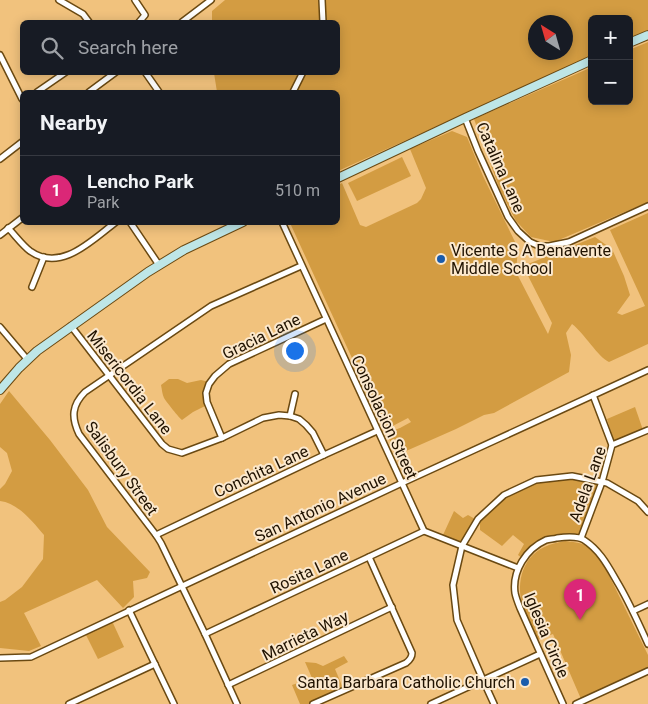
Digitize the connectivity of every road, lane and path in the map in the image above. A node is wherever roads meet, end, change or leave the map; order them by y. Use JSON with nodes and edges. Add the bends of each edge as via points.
{"nodes":[{"id":1,"x":59,"y":0,"type":"edge"},
{"id":2,"x":135,"y":0,"type":"edge"},
{"id":3,"x":199,"y":0,"type":"edge"},
{"id":4,"x":211,"y":0,"type":"edge"},
{"id":5,"x":322,"y":0,"type":"edge"},
{"id":6,"x":204,"y":5,"type":"junction"},
{"id":7,"x":88,"y":20,"type":"edge"},
{"id":8,"x":140,"y":20,"type":"edge"},
{"id":9,"x":185,"y":20,"type":"edge"},
{"id":10,"x":323,"y":20,"type":"edge"},
{"id":11,"x":648,"y":34,"type":"edge"},
{"id":12,"x":633,"y":41,"type":"edge"},
{"id":13,"x":0,"y":55,"type":"edge"},
{"id":14,"x":588,"y":62,"type":"edge"},
{"id":15,"x":62,"y":75,"type":"edge"},
{"id":16,"x":112,"y":75,"type":"edge"},
{"id":17,"x":146,"y":75,"type":"edge"},
{"id":18,"x":302,"y":75,"type":"edge"},
{"id":19,"x":40,"y":90,"type":"edge"},
{"id":20,"x":92,"y":90,"type":"edge"},
{"id":21,"x":158,"y":90,"type":"edge"},
{"id":22,"x":294,"y":90,"type":"edge"},
{"id":23,"x":20,"y":95,"type":"edge"},
{"id":24,"x":465,"y":118,"type":"junction"},
{"id":25,"x":20,"y":144,"type":"edge"},
{"id":26,"x":0,"y":159,"type":"edge"},
{"id":27,"x":340,"y":177,"type":"edge"},
{"id":28,"x":648,"y":206,"type":"edge"},
{"id":29,"x":20,"y":219,"type":"edge"},
{"id":30,"x":112,"y":225,"type":"edge"},
{"id":31,"x":132,"y":225,"type":"edge"},
{"id":32,"x":237,"y":225,"type":"edge"},
{"id":33,"x":283,"y":225,"type":"edge"},
{"id":34,"x":8,"y":228,"type":"junction"},
{"id":35,"x":0,"y":235,"type":"edge"},
{"id":36,"x":44,"y":257,"type":"junction"},
{"id":37,"x":159,"y":265,"type":"junction"},
{"id":38,"x":301,"y":266,"type":"junction"},
{"id":39,"x":32,"y":287,"type":"dead end"},
{"id":40,"x":326,"y":319,"type":"junction"},
{"id":41,"x":71,"y":326,"type":"junction"},
{"id":42,"x":0,"y":327,"type":"edge"},
{"id":43,"x":27,"y":359,"type":"junction"},
{"id":44,"x":648,"y":370,"type":"edge"},
{"id":45,"x":109,"y":375,"type":"junction"},
{"id":46,"x":0,"y":390,"type":"edge"},
{"id":47,"x":295,"y":394,"type":"dead end"},
{"id":48,"x":593,"y":396,"type":"junction"},
{"id":49,"x":290,"y":416,"type":"junction"},
{"id":50,"x":648,"y":430,"type":"edge"},
{"id":51,"x":377,"y":431,"type":"junction"},
{"id":52,"x":222,"y":438,"type":"junction"},
{"id":53,"x":612,"y":445,"type":"junction"},
{"id":54,"x":324,"y":455,"type":"junction"},
{"id":55,"x":602,"y":482,"type":"junction"},
{"id":56,"x":402,"y":483,"type":"junction"},
{"id":57,"x":648,"y":512,"type":"edge"},
{"id":58,"x":424,"y":531,"type":"junction"},
{"id":59,"x":156,"y":535,"type":"junction"},
{"id":60,"x":581,"y":538,"type":"junction"},
{"id":61,"x":462,"y":546,"type":"junction"},
{"id":62,"x":368,"y":557,"type":"junction"},
{"id":63,"x":518,"y":568,"type":"junction"},
{"id":64,"x":181,"y":586,"type":"junction"},
{"id":65,"x":648,"y":604,"type":"edge"},
{"id":66,"x":392,"y":607,"type":"junction"},
{"id":67,"x":129,"y":610,"type":"junction"},
{"id":68,"x":633,"y":611,"type":"junction"},
{"id":69,"x":205,"y":634,"type":"junction"},
{"id":70,"x":648,"y":644,"type":"edge"},
{"id":71,"x":540,"y":654,"type":"junction"},
{"id":72,"x":0,"y":658,"type":"edge"},
{"id":73,"x":155,"y":664,"type":"junction"},
{"id":74,"x":648,"y":671,"type":"edge"},
{"id":75,"x":483,"y":680,"type":"junction"},
{"id":76,"x":228,"y":685,"type":"junction"},
{"id":77,"x":69,"y":704,"type":"edge"},
{"id":78,"x":174,"y":704,"type":"edge"},
{"id":79,"x":237,"y":704,"type":"edge"},
{"id":80,"x":313,"y":704,"type":"edge"},
{"id":81,"x":431,"y":704,"type":"edge"},
{"id":82,"x":494,"y":704,"type":"edge"},
{"id":83,"x":563,"y":704,"type":"edge"},
{"id":84,"x":576,"y":704,"type":"edge"}],
"edges":[{"from":1,"to":7,"type":"street"},
{"from":2,"to":8,"type":"street","via":[[145,15]]},
{"from":3,"to":6,"type":"street"},
{"from":4,"to":6,"type":"street"},
{"from":5,"to":10,"type":"street"},
{"from":6,"to":9,"type":"street"},
{"from":11,"to":12,"type":"main road"},
{"from":13,"to":23,"type":"street"},
{"from":14,"to":24,"type":"main road"},
{"from":15,"to":19,"type":"street"},
{"from":16,"to":20,"type":"street"},
{"from":17,"to":21,"type":"street"},
{"from":18,"to":22,"type":"street"},
{"from":24,"to":27,"type":"main road"},
{"from":24,"to":28,"type":"street","name":"Catalina Lane","via":[[508,216],[530,242],[550,246],[569,242]]},
{"from":25,"to":26,"type":"street"},
{"from":29,"to":34,"type":"street"},
{"from":30,"to":36,"type":"street","via":[[66,257]]},
{"from":31,"to":37,"type":"street"},
{"from":32,"to":37,"type":"main road"},
{"from":33,"to":38,"type":"street","name":"Consolacion Street"},
{"from":34,"to":35,"type":"street"},
{"from":34,"to":36,"type":"street","via":[[29,251]]},
{"from":36,"to":39,"type":"street"},
{"from":37,"to":41,"type":"main road"},
{"from":38,"to":40,"type":"street","name":"Consolacion Street"},
{"from":38,"to":45,"type":"street","name":"Salisbury Street","via":[[211,306]]},
{"from":40,"to":51,"type":"street","name":"Consolacion Street"},
{"from":40,"to":52,"type":"street","name":"Gracia Lane","via":[[229,364],[215,376],[206,393],[207,402]]},
{"from":41,"to":43,"type":"main road"},
{"from":41,"to":45,"type":"street","name":"Misericordia Lane"},
{"from":42,"to":43,"type":"street"},
{"from":43,"to":46,"type":"main road"},
{"from":44,"to":48,"type":"street","name":"San Antonio Avenue"},
{"from":45,"to":52,"type":"street","name":"Misericordia Lane","via":[[168,449],[182,453]]},
{"from":45,"to":59,"type":"street","name":"Salisbury Street","via":[[78,398],[73,416],[75,425]]},
{"from":47,"to":49,"type":"street"},
{"from":48,"to":53,"type":"street"},
{"from":48,"to":56,"type":"street","name":"San Antonio Avenue"},
{"from":49,"to":52,"type":"street","name":"Misericordia Lane","via":[[263,418]]},
{"from":49,"to":54,"type":"street","via":[[310,429]]},
{"from":50,"to":53,"type":"street","name":"Adela Lane"},
{"from":51,"to":54,"type":"street","name":"Conchita Lane"},
{"from":51,"to":56,"type":"street","name":"Consolacion Street"},
{"from":53,"to":55,"type":"street","name":"Adela Lane"},
{"from":54,"to":59,"type":"street","name":"Conchita Lane"},
{"from":55,"to":57,"type":"street","via":[[638,501]]},
{"from":55,"to":60,"type":"street","name":"Adela Lane"},
{"from":55,"to":61,"type":"street","via":[[572,476],[536,480],[504,495],[478,519]]},
{"from":56,"to":58,"type":"street","name":"Consolacion Street"},
{"from":56,"to":64,"type":"street","name":"San Antonio Avenue"},
{"from":58,"to":61,"type":"street"},
{"from":58,"to":62,"type":"street","name":"Rosita Lane"},
{"from":59,"to":64,"type":"street","name":"Salisbury Street"},
{"from":60,"to":63,"type":"street","name":"Iglesia Circle","via":[[547,540],[532,548]]},
{"from":60,"to":68,"type":"street","via":[[604,559]]},
{"from":61,"to":63,"type":"street"},
{"from":61,"to":75,"type":"street","via":[[453,585],[457,620]]},
{"from":62,"to":66,"type":"street"},
{"from":62,"to":69,"type":"street","name":"Rosita Lane"},
{"from":63,"to":71,"type":"street","name":"Iglesia Circle","via":[[515,592]]},
{"from":64,"to":67,"type":"street","name":"San Antonio Avenue"},
{"from":64,"to":69,"type":"street","name":"Salisbury Street"},
{"from":65,"to":68,"type":"street"},
{"from":66,"to":76,"type":"street","name":"Marrieta Way"},
{"from":66,"to":80,"type":"street","via":[[412,653],[411,659]]},
{"from":67,"to":72,"type":"street","name":"San Antonio Avenue","via":[[31,657]]},
{"from":67,"to":73,"type":"street"},
{"from":68,"to":70,"type":"street"},
{"from":69,"to":76,"type":"street","name":"Salisbury Street"},
{"from":71,"to":75,"type":"street"},
{"from":71,"to":83,"type":"street","name":"Iglesia Circle"},
{"from":73,"to":77,"type":"street"},
{"from":73,"to":78,"type":"street"},
{"from":74,"to":84,"type":"street"},
{"from":75,"to":81,"type":"street"},
{"from":75,"to":82,"type":"street"},
{"from":76,"to":79,"type":"street","name":"Salisbury Street"}]}
